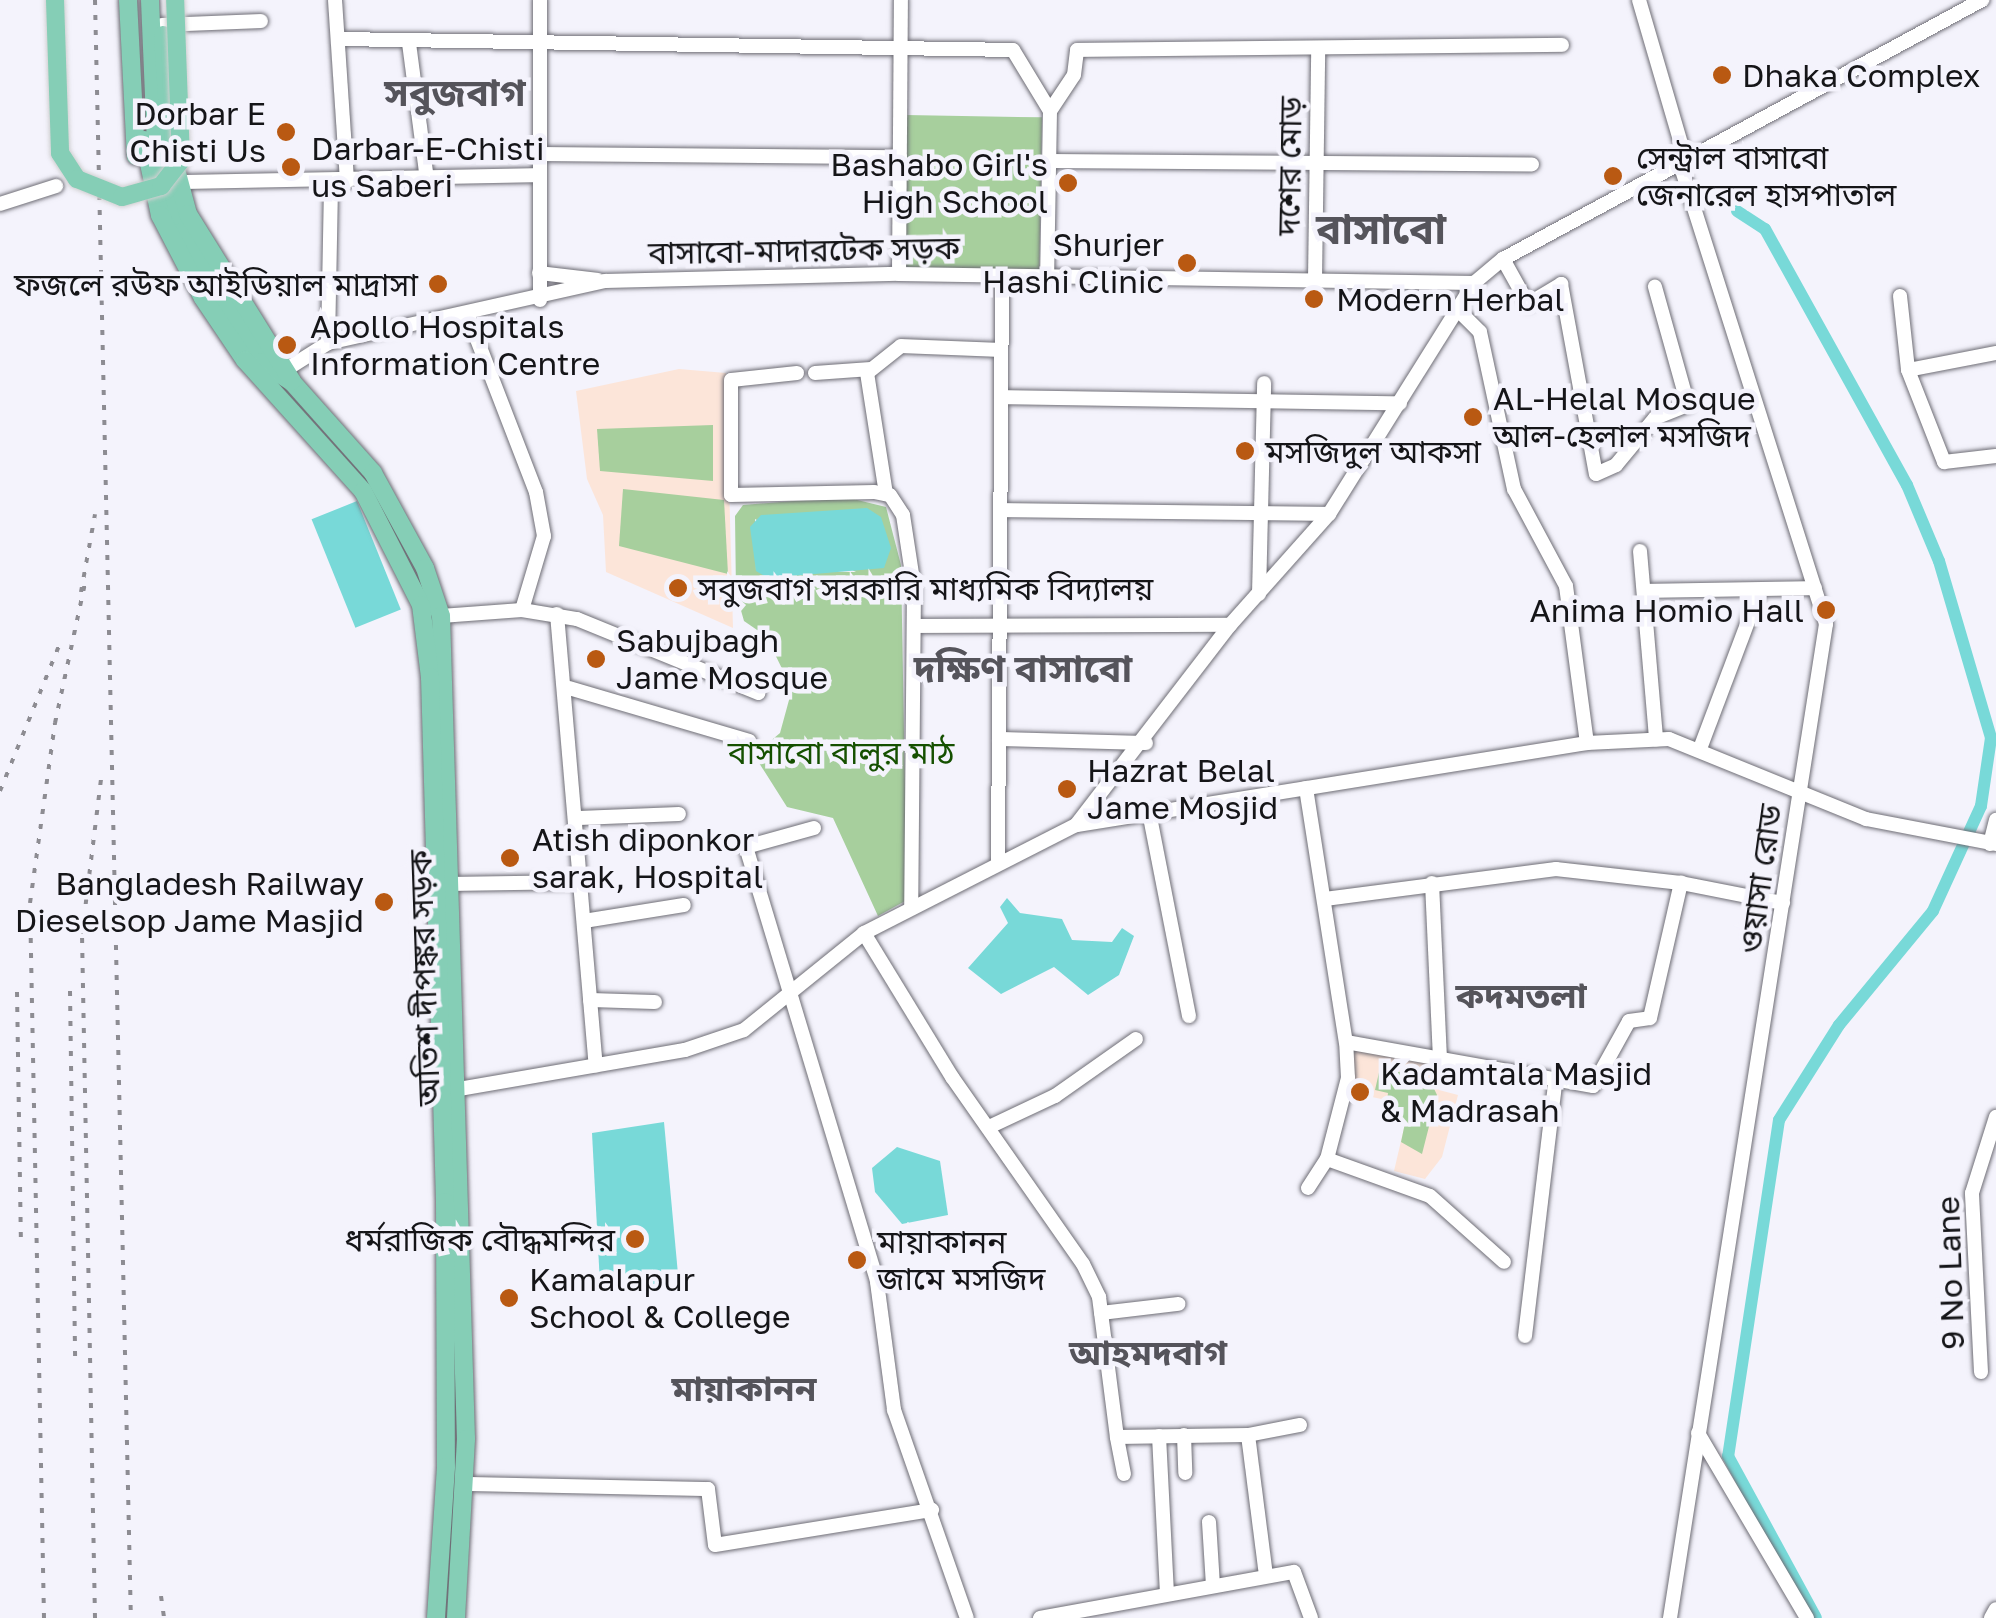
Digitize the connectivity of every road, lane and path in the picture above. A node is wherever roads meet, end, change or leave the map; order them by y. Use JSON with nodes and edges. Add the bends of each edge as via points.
{"nodes":[{"id":1,"x":55,"y":0,"type":"edge"},
{"id":2,"x":128,"y":0,"type":"edge"},
{"id":3,"x":138,"y":0,"type":"edge"},
{"id":4,"x":150,"y":0,"type":"edge"},
{"id":5,"x":160,"y":0,"type":"edge"},
{"id":6,"x":175,"y":0,"type":"edge"},
{"id":7,"x":334,"y":0,"type":"edge"},
{"id":8,"x":540,"y":0,"type":"edge"},
{"id":9,"x":900,"y":0,"type":"edge"},
{"id":10,"x":1639,"y":0,"type":"edge"},
{"id":11,"x":1982,"y":0,"type":"edge"},
{"id":12,"x":1964,"y":5,"type":"edge"},
{"id":13,"x":261,"y":20,"type":"dead end"},
{"id":14,"x":162,"y":25,"type":"junction"},
{"id":15,"x":540,"y":39,"type":"junction"},
{"id":16,"x":338,"y":40,"type":"junction"},
{"id":17,"x":409,"y":43,"type":"junction"},
{"id":18,"x":1562,"y":45,"type":"dead end"},
{"id":19,"x":900,"y":46,"type":"junction"},
{"id":20,"x":1318,"y":54,"type":"junction"},
{"id":21,"x":1050,"y":110,"type":"junction"},
{"id":22,"x":538,"y":154,"type":"junction"},
{"id":23,"x":900,"y":157,"type":"junction"},
{"id":24,"x":1048,"y":160,"type":"junction"},
{"id":25,"x":1317,"y":163,"type":"junction"},
{"id":26,"x":1683,"y":163,"type":"junction"},
{"id":27,"x":1532,"y":164,"type":"dead end"},
{"id":28,"x":538,"y":175,"type":"junction"},
{"id":29,"x":427,"y":179,"type":"junction"},
{"id":30,"x":178,"y":182,"type":"junction"},
{"id":31,"x":339,"y":182,"type":"junction"},
{"id":32,"x":56,"y":186,"type":"dead end"},
{"id":33,"x":0,"y":204,"type":"edge"},
{"id":34,"x":1503,"y":258,"type":"junction"},
{"id":35,"x":539,"y":273,"type":"junction"},
{"id":36,"x":900,"y":274,"type":"junction"},
{"id":37,"x":1002,"y":276,"type":"junction"},
{"id":38,"x":1047,"y":279,"type":"junction"},
{"id":39,"x":1315,"y":280,"type":"junction"},
{"id":40,"x":605,"y":281,"type":"junction"},
{"id":41,"x":1474,"y":284,"type":"junction"},
{"id":42,"x":1655,"y":287,"type":"dead end"},
{"id":43,"x":1900,"y":296,"type":"dead end"},
{"id":44,"x":540,"y":300,"type":"junction"},
{"id":45,"x":1456,"y":308,"type":"junction"},
{"id":46,"x":468,"y":316,"type":"junction"},
{"id":47,"x":328,"y":343,"type":"junction"},
{"id":48,"x":1001,"y":350,"type":"junction"},
{"id":49,"x":1996,"y":353,"type":"edge"},
{"id":50,"x":871,"y":369,"type":"junction"},
{"id":51,"x":1908,"y":370,"type":"junction"},
{"id":52,"x":815,"y":372,"type":"dead end"},
{"id":53,"x":797,"y":374,"type":"dead end"},
{"id":54,"x":281,"y":377,"type":"junction"},
{"id":55,"x":1264,"y":383,"type":"dead end"},
{"id":56,"x":1001,"y":397,"type":"junction"},
{"id":57,"x":1262,"y":401,"type":"junction"},
{"id":58,"x":1400,"y":403,"type":"junction"},
{"id":59,"x":291,"y":406,"type":"junction"},
{"id":60,"x":1996,"y":456,"type":"edge"},
{"id":61,"x":886,"y":494,"type":"junction"},
{"id":62,"x":1001,"y":510,"type":"junction"},
{"id":63,"x":1260,"y":514,"type":"junction"},
{"id":64,"x":1329,"y":514,"type":"junction"},
{"id":65,"x":1640,"y":551,"type":"dead end"},
{"id":66,"x":1815,"y":588,"type":"junction"},
{"id":67,"x":1760,"y":590,"type":"junction"},
{"id":68,"x":1647,"y":591,"type":"junction"},
{"id":69,"x":1260,"y":594,"type":"junction"},
{"id":70,"x":522,"y":610,"type":"junction"},
{"id":71,"x":557,"y":614,"type":"junction"},
{"id":72,"x":432,"y":617,"type":"junction"},
{"id":73,"x":1000,"y":624,"type":"junction"},
{"id":74,"x":1230,"y":625,"type":"junction"},
{"id":75,"x":914,"y":626,"type":"junction"},
{"id":76,"x":568,"y":688,"type":"junction"},
{"id":77,"x":758,"y":692,"type":"dead end"},
{"id":78,"x":999,"y":740,"type":"junction"},
{"id":79,"x":1656,"y":740,"type":"junction"},
{"id":80,"x":748,"y":741,"type":"dead end"},
{"id":81,"x":1587,"y":743,"type":"junction"},
{"id":82,"x":1146,"y":744,"type":"junction"},
{"id":83,"x":1701,"y":746,"type":"junction"},
{"id":84,"x":1306,"y":788,"type":"junction"},
{"id":85,"x":1800,"y":791,"type":"junction"},
{"id":86,"x":1149,"y":812,"type":"junction"},
{"id":87,"x":679,"y":814,"type":"dead end"},
{"id":88,"x":579,"y":818,"type":"junction"},
{"id":89,"x":1996,"y":820,"type":"edge"},
{"id":90,"x":1076,"y":825,"type":"junction"},
{"id":91,"x":814,"y":828,"type":"dead end"},
{"id":92,"x":1993,"y":844,"type":"edge"},
{"id":93,"x":998,"y":862,"type":"junction"},
{"id":94,"x":582,"y":882,"type":"junction"},
{"id":95,"x":1432,"y":882,"type":"junction"},
{"id":96,"x":1681,"y":883,"type":"junction"},
{"id":97,"x":448,"y":884,"type":"junction"},
{"id":98,"x":1325,"y":899,"type":"junction"},
{"id":99,"x":1783,"y":902,"type":"junction"},
{"id":100,"x":684,"y":905,"type":"dead end"},
{"id":101,"x":911,"y":908,"type":"junction"},
{"id":102,"x":584,"y":921,"type":"junction"},
{"id":103,"x":864,"y":933,"type":"junction"},
{"id":104,"x":795,"y":994,"type":"junction"},
{"id":105,"x":590,"y":1000,"type":"junction"},
{"id":106,"x":655,"y":1002,"type":"dead end"},
{"id":107,"x":1189,"y":1016,"type":"dead end"},
{"id":108,"x":1136,"y":1038,"type":"dead end"},
{"id":109,"x":1346,"y":1042,"type":"junction"},
{"id":110,"x":1440,"y":1060,"type":"junction"},
{"id":111,"x":596,"y":1065,"type":"junction"},
{"id":112,"x":1556,"y":1084,"type":"junction"},
{"id":113,"x":459,"y":1089,"type":"junction"},
{"id":114,"x":440,"y":1091,"type":"junction"},
{"id":115,"x":1996,"y":1117,"type":"edge"},
{"id":116,"x":989,"y":1127,"type":"junction"},
{"id":117,"x":1327,"y":1158,"type":"junction"},
{"id":118,"x":1308,"y":1188,"type":"dead end"},
{"id":119,"x":1504,"y":1262,"type":"dead end"},
{"id":120,"x":1178,"y":1304,"type":"dead end"},
{"id":121,"x":1101,"y":1313,"type":"junction"},
{"id":122,"x":1526,"y":1336,"type":"dead end"},
{"id":123,"x":1981,"y":1372,"type":"dead end"},
{"id":124,"x":1300,"y":1426,"type":"dead end"},
{"id":125,"x":1698,"y":1432,"type":"junction"},
{"id":126,"x":1184,"y":1435,"type":"junction"},
{"id":127,"x":1248,"y":1435,"type":"junction"},
{"id":128,"x":1159,"y":1436,"type":"junction"},
{"id":129,"x":1118,"y":1437,"type":"junction"},
{"id":130,"x":1185,"y":1473,"type":"dead end"},
{"id":131,"x":1124,"y":1474,"type":"dead end"},
{"id":132,"x":465,"y":1484,"type":"junction"},
{"id":133,"x":932,"y":1510,"type":"junction"},
{"id":134,"x":1208,"y":1522,"type":"dead end"},
{"id":135,"x":1266,"y":1576,"type":"junction"},
{"id":136,"x":1213,"y":1585,"type":"junction"},
{"id":137,"x":1167,"y":1593,"type":"junction"},
{"id":138,"x":1996,"y":1608,"type":"edge"},
{"id":139,"x":436,"y":1618,"type":"edge"},
{"id":140,"x":456,"y":1618,"type":"edge"},
{"id":141,"x":966,"y":1618,"type":"edge"},
{"id":142,"x":1040,"y":1618,"type":"edge"},
{"id":143,"x":1311,"y":1618,"type":"edge"},
{"id":144,"x":1670,"y":1618,"type":"edge"},
{"id":145,"x":1806,"y":1618,"type":"edge"},
{"id":146,"x":1991,"y":1618,"type":"edge"}],
"edges":[{"from":1,"to":6,"type":"main road","bridge":true,"via":[[60,153],[77,179],[122,197],[161,186],[184,149]]},
{"from":2,"to":59,"type":"main road","via":[[136,158],[156,224],[244,377],[263,396]]},
{"from":3,"to":54,"type":"main road","via":[[145,151],[160,215],[225,334]]},
{"from":4,"to":54,"type":"main road","via":[[156,142],[168,197],[199,266]]},
{"from":5,"to":14,"type":"main road","name":"অতিশ দীপঙ্কর সড়ক"},
{"from":7,"to":16,"type":"street"},
{"from":8,"to":15,"type":"street"},
{"from":9,"to":19,"type":"street"},
{"from":10,"to":26,"type":"street","name":"ওয়াসা রোড"},
{"from":11,"to":12,"type":"street"},
{"from":12,"to":26,"type":"street"},
{"from":13,"to":14,"type":"street"},
{"from":14,"to":30,"type":"main road","name":"অতিশ দীপঙ্কর সড়ক"},
{"from":15,"to":17,"type":"street"},
{"from":15,"to":19,"type":"street"},
{"from":15,"to":22,"type":"street"},
{"from":16,"to":17,"type":"street"},
{"from":16,"to":31,"type":"street"},
{"from":17,"to":29,"type":"street"},
{"from":18,"to":20,"type":"street"},
{"from":19,"to":21,"type":"street","via":[[1013,50]]},
{"from":19,"to":23,"type":"street"},
{"from":20,"to":21,"type":"street","via":[[1077,50],[1074,76]]},
{"from":20,"to":25,"type":"street","name":"দশের মোড়"},
{"from":21,"to":24,"type":"street"},
{"from":22,"to":23,"type":"street"},
{"from":22,"to":28,"type":"street"},
{"from":23,"to":36,"type":"street"},
{"from":24,"to":25,"type":"street"},
{"from":24,"to":38,"type":"street"},
{"from":25,"to":27,"type":"street"},
{"from":25,"to":39,"type":"street","name":"দশের মোড়"},
{"from":26,"to":34,"type":"street"},
{"from":26,"to":66,"type":"street","name":"ওয়াসা রোড"},
{"from":28,"to":29,"type":"street"},
{"from":28,"to":35,"type":"street"},
{"from":29,"to":31,"type":"street"},
{"from":30,"to":31,"type":"street"},
{"from":30,"to":54,"type":"main road","name":"অতিশ দীপঙ্কর সড়ক","via":[[204,248]]},
{"from":31,"to":47,"type":"street"},
{"from":32,"to":33,"type":"street"},
{"from":34,"to":41,"type":"street"},
{"from":34,"to":42,"type":"street","via":[[1528,304],[1561,284],[1596,474],[1616,464],[1655,418],[1688,405]]},
{"from":35,"to":40,"type":"street"},
{"from":35,"to":44,"type":"street"},
{"from":36,"to":37,"type":"street","name":"বাসাবো-মাদারটেক সড়ক"},
{"from":36,"to":40,"type":"street","name":"বাসাবো-মাদারটেক সড়ক"},
{"from":37,"to":38,"type":"street","name":"বাসাবো-মাদারটেক সড়ক"},
{"from":37,"to":48,"type":"street"},
{"from":38,"to":39,"type":"street","name":"বাসাবো-মাদারটেক সড়ক"},
{"from":39,"to":41,"type":"street","name":"বাসাবো-মাদারটেক সড়ক"},
{"from":40,"to":44,"type":"street","name":"বাসাবো-মাদারটেক সড়ক"},
{"from":41,"to":45,"type":"street"},
{"from":43,"to":51,"type":"street"},
{"from":44,"to":46,"type":"street","name":"বাসাবো-মাদারটেক সড়ক"},
{"from":45,"to":58,"type":"street"},
{"from":45,"to":81,"type":"street","via":[[1480,332],[1514,489],[1566,586]]},
{"from":46,"to":47,"type":"street","name":"বাসাবো-মাদারটেক সড়ক"},
{"from":46,"to":70,"type":"street","via":[[536,492],[544,536]]},
{"from":47,"to":54,"type":"street","name":"বাসাবো-মাদারটেক সড়ক"},
{"from":48,"to":50,"type":"street","via":[[906,345]]},
{"from":48,"to":56,"type":"street"},
{"from":49,"to":51,"type":"street"},
{"from":50,"to":52,"type":"street"},
{"from":50,"to":61,"type":"street","via":[[866,380]]},
{"from":51,"to":60,"type":"street","via":[[1946,464]]},
{"from":53,"to":61,"type":"street","via":[[731,380],[731,495]]},
{"from":54,"to":59,"type":"main road","name":"অতিশ দীপঙ্কর সড়ক"},
{"from":54,"to":72,"type":"main road","name":"অতিশ দীপঙ্কর সড়ক","via":[[388,496]]},
{"from":55,"to":57,"type":"street"},
{"from":56,"to":57,"type":"street"},
{"from":56,"to":62,"type":"street"},
{"from":57,"to":58,"type":"street"},
{"from":57,"to":63,"type":"street"},
{"from":58,"to":64,"type":"street"},
{"from":59,"to":72,"type":"main road","name":"অতিশ দীপঙ্কর সড়ক","via":[[374,507]]},
{"from":61,"to":75,"type":"street","via":[[906,530]]},
{"from":62,"to":63,"type":"street"},
{"from":62,"to":73,"type":"street"},
{"from":63,"to":64,"type":"street"},
{"from":63,"to":69,"type":"street"},
{"from":64,"to":69,"type":"street"},
{"from":65,"to":68,"type":"street"},
{"from":66,"to":67,"type":"street"},
{"from":66,"to":85,"type":"street","name":"ওয়াসা রোড","via":[[1826,624]]},
{"from":67,"to":68,"type":"street"},
{"from":67,"to":83,"type":"street"},
{"from":68,"to":79,"type":"street"},
{"from":69,"to":74,"type":"street"},
{"from":70,"to":71,"type":"street"},
{"from":70,"to":72,"type":"street"},
{"from":71,"to":76,"type":"street"},
{"from":71,"to":77,"type":"street"},
{"from":72,"to":97,"type":"main road","name":"অতিশ দীপঙ্কর সড়ক"},
{"from":72,"to":114,"type":"main road","name":"অতিশ দীপঙ্কর সড়ক"},
{"from":73,"to":74,"type":"street"},
{"from":73,"to":75,"type":"street"},
{"from":73,"to":78,"type":"street"},
{"from":74,"to":82,"type":"street"},
{"from":75,"to":101,"type":"street"},
{"from":76,"to":80,"type":"street"},
{"from":76,"to":88,"type":"street"},
{"from":78,"to":82,"type":"street"},
{"from":78,"to":93,"type":"street"},
{"from":79,"to":81,"type":"street"},
{"from":79,"to":83,"type":"street"},
{"from":81,"to":84,"type":"street"},
{"from":82,"to":90,"type":"street"},
{"from":83,"to":85,"type":"street"},
{"from":84,"to":86,"type":"street"},
{"from":84,"to":98,"type":"street"},
{"from":85,"to":92,"type":"street","via":[[1895,828]]},
{"from":85,"to":99,"type":"street","name":"ওয়াসা রোড"},
{"from":86,"to":90,"type":"street"},
{"from":86,"to":107,"type":"street"},
{"from":87,"to":88,"type":"street"},
{"from":88,"to":94,"type":"street"},
{"from":89,"to":92,"type":"street"},
{"from":90,"to":93,"type":"street"},
{"from":91,"to":104,"type":"street","via":[[746,847]]},
{"from":93,"to":101,"type":"street"},
{"from":94,"to":97,"type":"street"},
{"from":94,"to":102,"type":"street"},
{"from":95,"to":96,"type":"street","via":[[1556,868]]},
{"from":95,"to":98,"type":"street"},
{"from":95,"to":110,"type":"street"},
{"from":96,"to":99,"type":"street"},
{"from":96,"to":112,"type":"street","via":[[1650,1018],[1629,1021],[1593,1086]]},
{"from":97,"to":113,"type":"main road","name":"অতিশ দীপঙ্কর সড়ক"},
{"from":98,"to":109,"type":"street"},
{"from":99,"to":125,"type":"street","name":"ওয়াসা রোড"},
{"from":100,"to":102,"type":"street"},
{"from":101,"to":103,"type":"street"},
{"from":102,"to":105,"type":"street"},
{"from":103,"to":104,"type":"street"},
{"from":103,"to":116,"type":"street"},
{"from":104,"to":111,"type":"street","via":[[744,1030]]},
{"from":104,"to":133,"type":"street","via":[[877,1282],[894,1410]]},
{"from":105,"to":106,"type":"street"},
{"from":105,"to":111,"type":"street"},
{"from":108,"to":116,"type":"street","via":[[1055,1096]]},
{"from":109,"to":110,"type":"street"},
{"from":109,"to":117,"type":"street","via":[[1348,1078]]},
{"from":110,"to":112,"type":"street"},
{"from":111,"to":113,"type":"street"},
{"from":112,"to":122,"type":"street"},
{"from":113,"to":114,"type":"main road"},
{"from":113,"to":132,"type":"main road","name":"অতিশ দীপঙ্কর সড়ক"},
{"from":114,"to":139,"type":"main road","name":"অতিশ দীপঙ্কর সড়ক","via":[[446,1467]]},
{"from":115,"to":123,"type":"street","name":"9 No Lane","via":[[1972,1193]]},
{"from":116,"to":121,"type":"street","via":[[1083,1264]]},
{"from":117,"to":118,"type":"street"},
{"from":117,"to":119,"type":"street","via":[[1430,1196]]},
{"from":120,"to":121,"type":"street"},
{"from":121,"to":129,"type":"street"},
{"from":124,"to":127,"type":"street"},
{"from":125,"to":144,"type":"street","name":"ওয়াসা রোড"},
{"from":125,"to":145,"type":"street"},
{"from":126,"to":127,"type":"street"},
{"from":126,"to":128,"type":"street"},
{"from":126,"to":130,"type":"street"},
{"from":127,"to":135,"type":"street"},
{"from":128,"to":129,"type":"street"},
{"from":128,"to":137,"type":"street"},
{"from":129,"to":131,"type":"street"},
{"from":132,"to":133,"type":"street","via":[[708,1490],[715,1545]]},
{"from":132,"to":140,"type":"main road","name":"অতিশ দীপঙ্কর সড়ক"},
{"from":133,"to":141,"type":"street"},
{"from":134,"to":136,"type":"street"},
{"from":135,"to":136,"type":"street"},
{"from":135,"to":143,"type":"street","via":[[1294,1572]]},
{"from":136,"to":137,"type":"street"},
{"from":137,"to":142,"type":"street"},
{"from":138,"to":146,"type":"street"}]}
